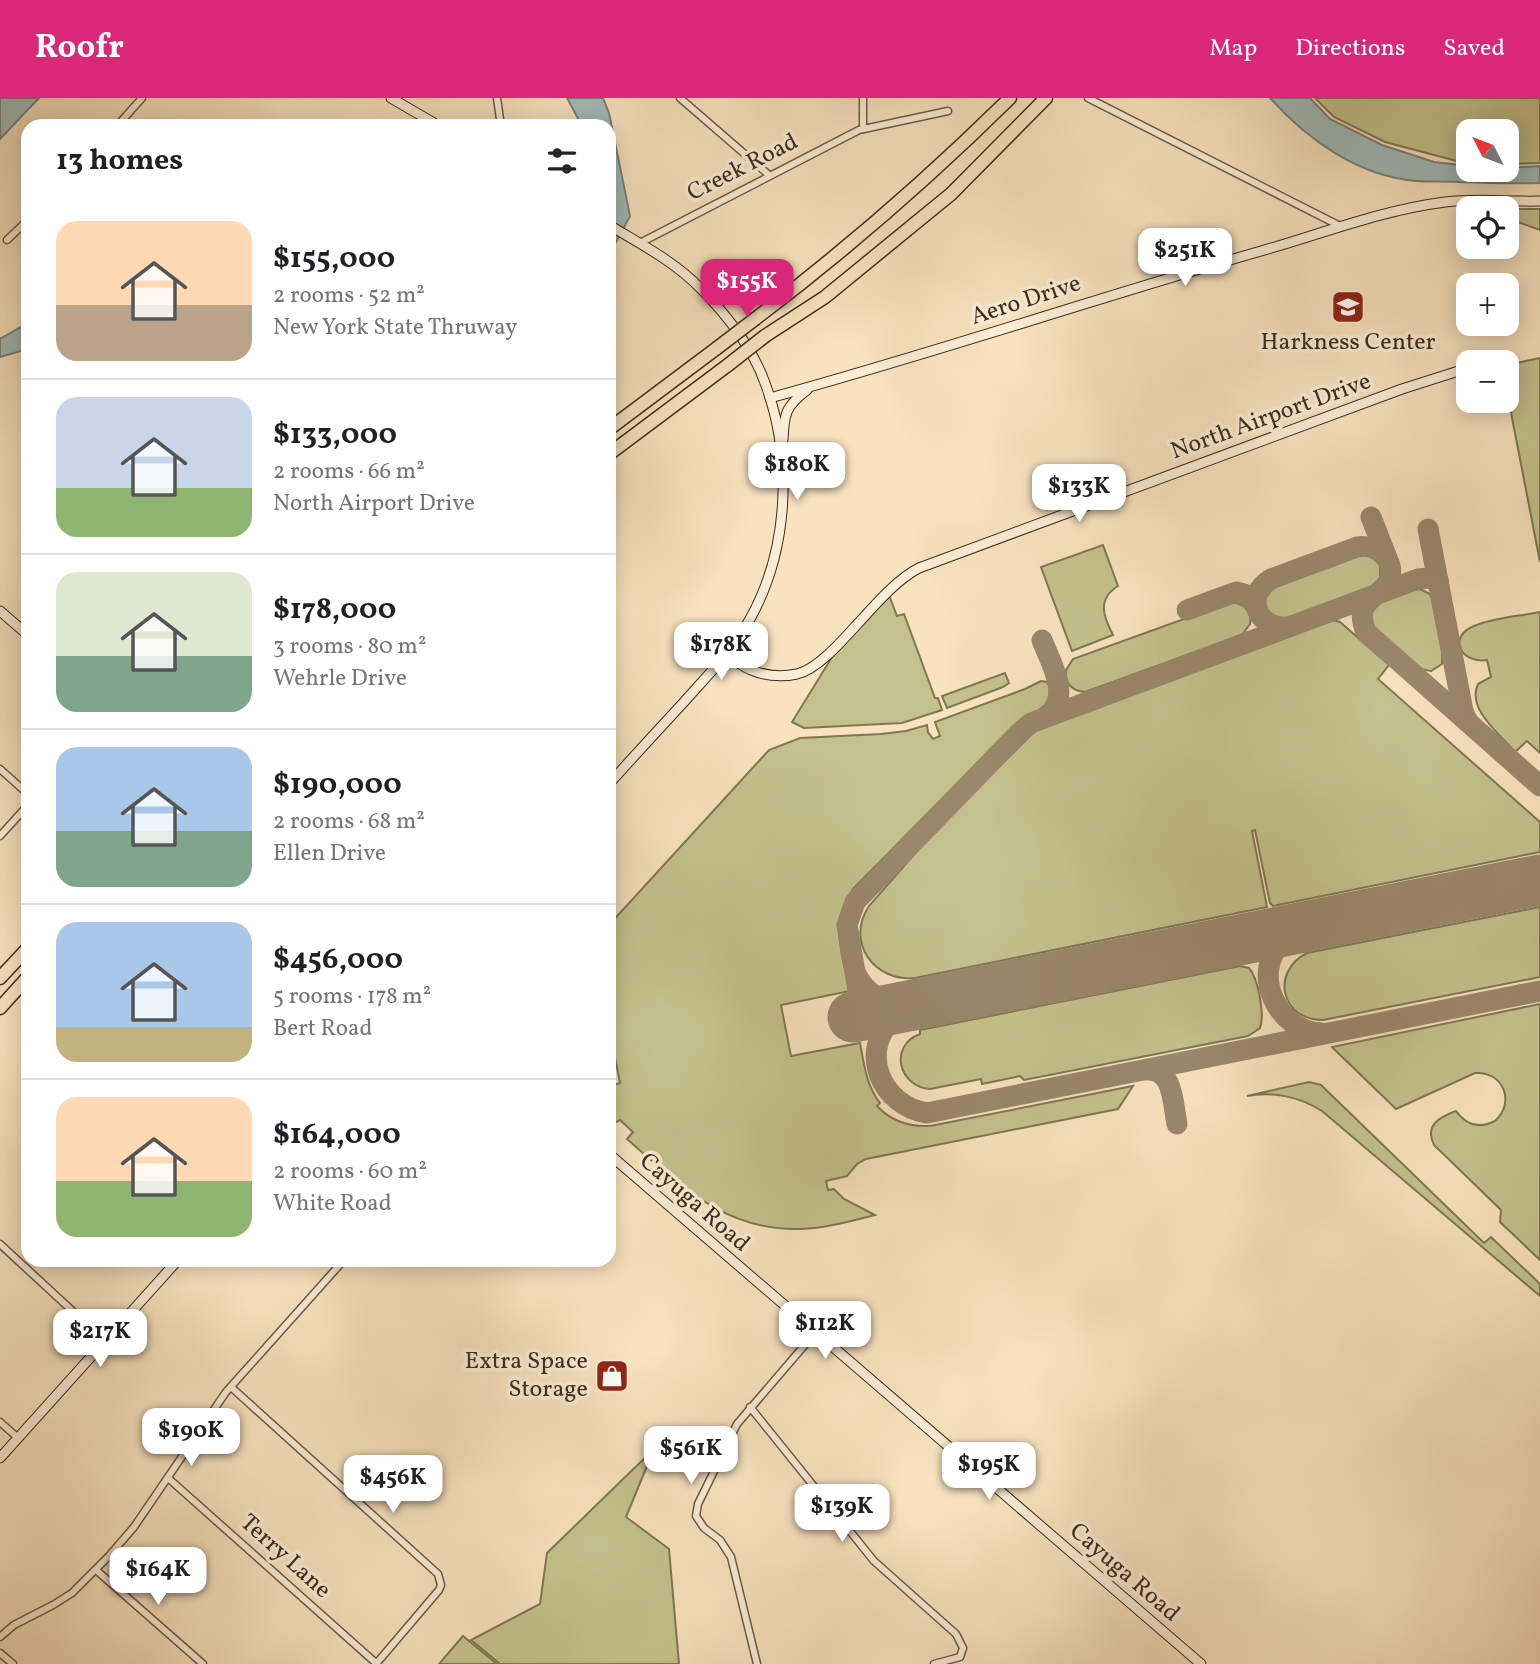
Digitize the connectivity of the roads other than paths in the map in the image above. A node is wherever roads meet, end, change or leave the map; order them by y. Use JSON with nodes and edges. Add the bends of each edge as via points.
{"nodes":[{"id":1,"x":142,"y":98,"type":"edge"},
{"id":2,"x":391,"y":98,"type":"edge"},
{"id":3,"x":497,"y":98,"type":"edge"},
{"id":4,"x":680,"y":98,"type":"edge"},
{"id":5,"x":863,"y":98,"type":"edge"},
{"id":6,"x":1010,"y":98,"type":"edge"},
{"id":7,"x":1046,"y":98,"type":"edge"},
{"id":8,"x":1088,"y":99,"type":"edge"},
{"id":9,"x":948,"y":111,"type":"dead end"},
{"id":10,"x":123,"y":119,"type":"edge"},
{"id":11,"x":427,"y":119,"type":"edge"},
{"id":12,"x":500,"y":119,"type":"edge"},
{"id":13,"x":863,"y":129,"type":"junction"},
{"id":14,"x":769,"y":175,"type":"junction"},
{"id":15,"x":1540,"y":201,"type":"edge"},
{"id":16,"x":21,"y":227,"type":"edge"},
{"id":17,"x":1342,"y":227,"type":"junction"},
{"id":18,"x":616,"y":229,"type":"edge"},
{"id":19,"x":7,"y":240,"type":"dead end"},
{"id":20,"x":640,"y":243,"type":"junction"},
{"id":21,"x":1456,"y":372,"type":"edge"},
{"id":22,"x":811,"y":386,"type":"junction"},
{"id":23,"x":770,"y":398,"type":"junction"},
{"id":24,"x":616,"y":424,"type":"edge"},
{"id":25,"x":616,"y":449,"type":"edge"},
{"id":26,"x":781,"y":455,"type":"junction"},
{"id":27,"x":0,"y":611,"type":"edge"},
{"id":28,"x":21,"y":629,"type":"edge"},
{"id":29,"x":726,"y":654,"type":"junction"},
{"id":30,"x":0,"y":769,"type":"edge"},
{"id":31,"x":616,"y":776,"type":"edge"},
{"id":32,"x":21,"y":788,"type":"edge"},
{"id":33,"x":21,"y":813,"type":"edge"},
{"id":34,"x":0,"y":836,"type":"edge"},
{"id":35,"x":21,"y":956,"type":"edge"},
{"id":36,"x":0,"y":978,"type":"edge"},
{"id":37,"x":21,"y":985,"type":"edge"},
{"id":38,"x":0,"y":1008,"type":"edge"},
{"id":39,"x":616,"y":1160,"type":"edge"},
{"id":40,"x":0,"y":1244,"type":"edge"},
{"id":41,"x":21,"y":1263,"type":"edge"},
{"id":42,"x":25,"y":1267,"type":"edge"},
{"id":43,"x":172,"y":1267,"type":"edge"},
{"id":44,"x":338,"y":1267,"type":"edge"},
{"id":45,"x":815,"y":1334,"type":"junction"},
{"id":46,"x":105,"y":1341,"type":"junction"},
{"id":47,"x":230,"y":1387,"type":"junction"},
{"id":48,"x":750,"y":1407,"type":"junction"},
{"id":49,"x":0,"y":1422,"type":"edge"},
{"id":50,"x":18,"y":1438,"type":"junction"},
{"id":51,"x":0,"y":1458,"type":"edge"},
{"id":52,"x":168,"y":1478,"type":"junction"},
{"id":53,"x":96,"y":1570,"type":"junction"},
{"id":54,"x":0,"y":1637,"type":"edge"},
{"id":55,"x":0,"y":1653,"type":"edge"},
{"id":56,"x":13,"y":1664,"type":"edge"},
{"id":57,"x":202,"y":1664,"type":"edge"},
{"id":58,"x":377,"y":1664,"type":"edge"},
{"id":59,"x":757,"y":1664,"type":"edge"},
{"id":60,"x":934,"y":1664,"type":"edge"},
{"id":61,"x":1201,"y":1664,"type":"edge"}],
"edges":[{"from":1,"to":10,"type":"street"},
{"from":2,"to":11,"type":"street"},
{"from":3,"to":12,"type":"street"},
{"from":4,"to":14,"type":"street"},
{"from":5,"to":13,"type":"street"},
{"from":6,"to":24,"type":"highway","bridge":true,"via":[[939,168],[814,275]]},
{"from":7,"to":25,"type":"highway","bridge":true,"via":[[951,194],[825,297],[765,336]]},
{"from":8,"to":17,"type":"street"},
{"from":9,"to":13,"type":"street","name":"Creek Road"},
{"from":13,"to":14,"type":"street","name":"Creek Road"},
{"from":14,"to":20,"type":"street","name":"Creek Road"},
{"from":15,"to":17,"type":"street","name":"Aero Drive","via":[[1446,202]]},
{"from":16,"to":19,"type":"street"},
{"from":17,"to":22,"type":"street","name":"Aero Drive"},
{"from":18,"to":20,"type":"street"},
{"from":20,"to":23,"type":"street","via":[[699,286],[719,307],[747,345]]},
{"from":21,"to":29,"type":"street","name":"North Airport Drive","via":[[919,568],[892,586],[826,656],[799,674],[774,676],[751,671]]},
{"from":22,"to":23,"type":"street","name":"Aero Drive"},
{"from":22,"to":26,"type":"street","via":[[794,400],[784,417]]},
{"from":23,"to":26,"type":"street"},
{"from":26,"to":29,"type":"street","via":[[783,498],[777,547],[750,620]]},
{"from":27,"to":28,"type":"street"},
{"from":29,"to":31,"type":"street"},
{"from":30,"to":32,"type":"street"},
{"from":33,"to":34,"type":"street"},
{"from":35,"to":36,"type":"highway"},
{"from":37,"to":38,"type":"highway"},
{"from":39,"to":45,"type":"street","name":"Cayuga Road"},
{"from":40,"to":41,"type":"street"},
{"from":42,"to":46,"type":"street"},
{"from":43,"to":46,"type":"street"},
{"from":44,"to":47,"type":"street"},
{"from":45,"to":48,"type":"street"},
{"from":45,"to":61,"type":"street","name":"Cayuga Road"},
{"from":46,"to":50,"type":"street"},
{"from":47,"to":52,"type":"street"},
{"from":47,"to":58,"type":"street","via":[[438,1574],[439,1590]]},
{"from":48,"to":59,"type":"street","via":[[737,1424],[696,1516],[731,1557]]},
{"from":48,"to":60,"type":"street","via":[[874,1561],[956,1634],[963,1648],[960,1657]]},
{"from":49,"to":50,"type":"street"},
{"from":50,"to":51,"type":"street"},
{"from":52,"to":53,"type":"street"},
{"from":52,"to":58,"type":"street","name":"Terry Lane"},
{"from":53,"to":54,"type":"street","via":[[72,1593]]},
{"from":53,"to":57,"type":"street"},
{"from":55,"to":56,"type":"street"}]}
